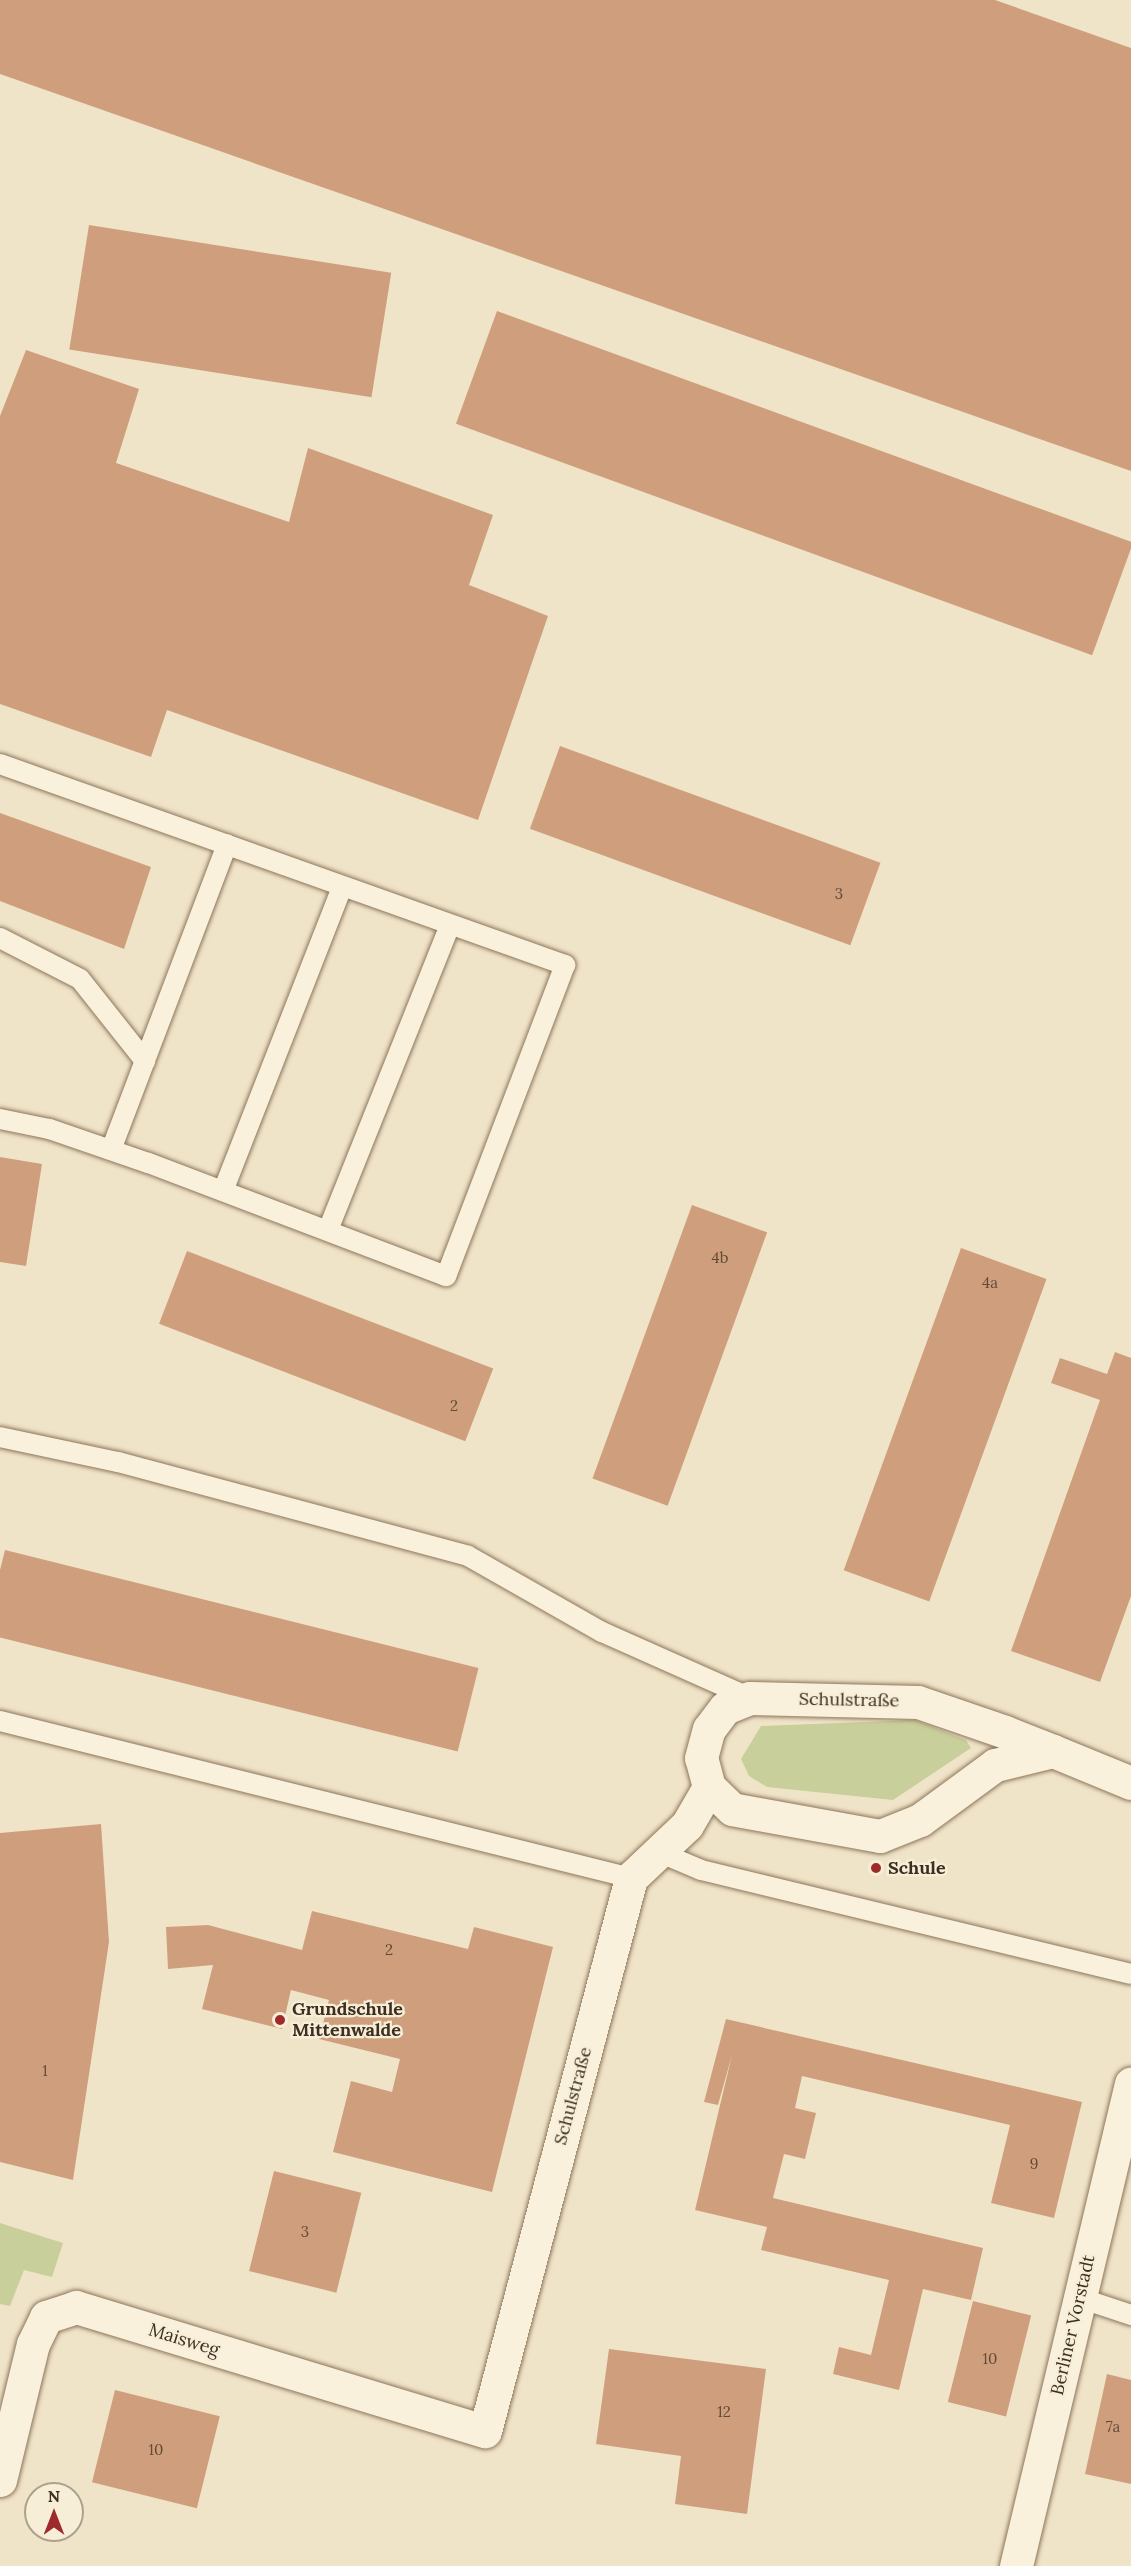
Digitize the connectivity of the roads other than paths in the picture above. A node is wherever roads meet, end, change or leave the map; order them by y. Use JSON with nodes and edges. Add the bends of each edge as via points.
{"nodes":[{"id":1,"x":0,"y":764,"type":"edge"},
{"id":2,"x":227,"y":844,"type":"junction"},
{"id":3,"x":342,"y":887,"type":"junction"},
{"id":4,"x":450,"y":925,"type":"junction"},
{"id":5,"x":0,"y":938,"type":"edge"},
{"id":6,"x":144,"y":1061,"type":"junction"},
{"id":7,"x":0,"y":1119,"type":"edge"},
{"id":8,"x":111,"y":1150,"type":"junction"},
{"id":9,"x":223,"y":1191,"type":"junction"},
{"id":10,"x":327,"y":1230,"type":"junction"},
{"id":11,"x":0,"y":1437,"type":"edge"},
{"id":12,"x":750,"y":1698,"type":"junction"},
{"id":13,"x":0,"y":1721,"type":"edge"},
{"id":14,"x":1053,"y":1751,"type":"junction"},
{"id":15,"x":1131,"y":1783,"type":"edge"},
{"id":16,"x":709,"y":1788,"type":"junction"},
{"id":17,"x":661,"y":1853,"type":"junction"},
{"id":18,"x":631,"y":1878,"type":"junction"},
{"id":19,"x":1131,"y":1974,"type":"edge"},
{"id":20,"x":1131,"y":2084,"type":"edge"},
{"id":21,"x":1080,"y":2298,"type":"junction"},
{"id":22,"x":1131,"y":2315,"type":"edge"},
{"id":23,"x":485,"y":2431,"type":"joint"},
{"id":24,"x":0,"y":2480,"type":"edge"},
{"id":25,"x":1016,"y":2566,"type":"edge"}],
"edges":[{"from":1,"to":2,"type":"lane"},
{"from":2,"to":3,"type":"lane"},
{"from":2,"to":6,"type":"lane"},
{"from":3,"to":4,"type":"lane"},
{"from":3,"to":9,"type":"lane"},
{"from":4,"to":10,"type":"lane"},
{"from":4,"to":10,"type":"lane","via":[[565,965],[446,1276]]},
{"from":5,"to":6,"type":"lane","via":[[80,979]]},
{"from":6,"to":8,"type":"lane"},
{"from":7,"to":8,"type":"lane"},
{"from":8,"to":9,"type":"lane"},
{"from":9,"to":10,"type":"lane"},
{"from":11,"to":12,"type":"lane","via":[[118,1462],[468,1556],[602,1632]]},
{"from":12,"to":14,"type":"street","name":"Schulstraße","via":[[918,1702]]},
{"from":12,"to":16,"type":"street","name":"Schulstraße","via":[[726,1708],[709,1729],[701,1758]]},
{"from":13,"to":18,"type":"lane"},
{"from":14,"to":15,"type":"street","name":"Schulstraße"},
{"from":14,"to":16,"type":"street","via":[[995,1765],[920,1820],[880,1836],[732,1809]]},
{"from":16,"to":17,"type":"street"},
{"from":17,"to":18,"type":"street"},
{"from":17,"to":19,"type":"lane","via":[[701,1870]]},
{"from":18,"to":23,"type":"street","name":"Schulstraße"},
{"from":20,"to":21,"type":"street","name":"Berliner Vorstadt"},
{"from":21,"to":22,"type":"lane"},
{"from":21,"to":25,"type":"street","name":"Berliner Vorstadt"},
{"from":23,"to":24,"type":"street","name":"Maisweg","via":[[76,2307],[46,2317],[33,2344]]}]}
